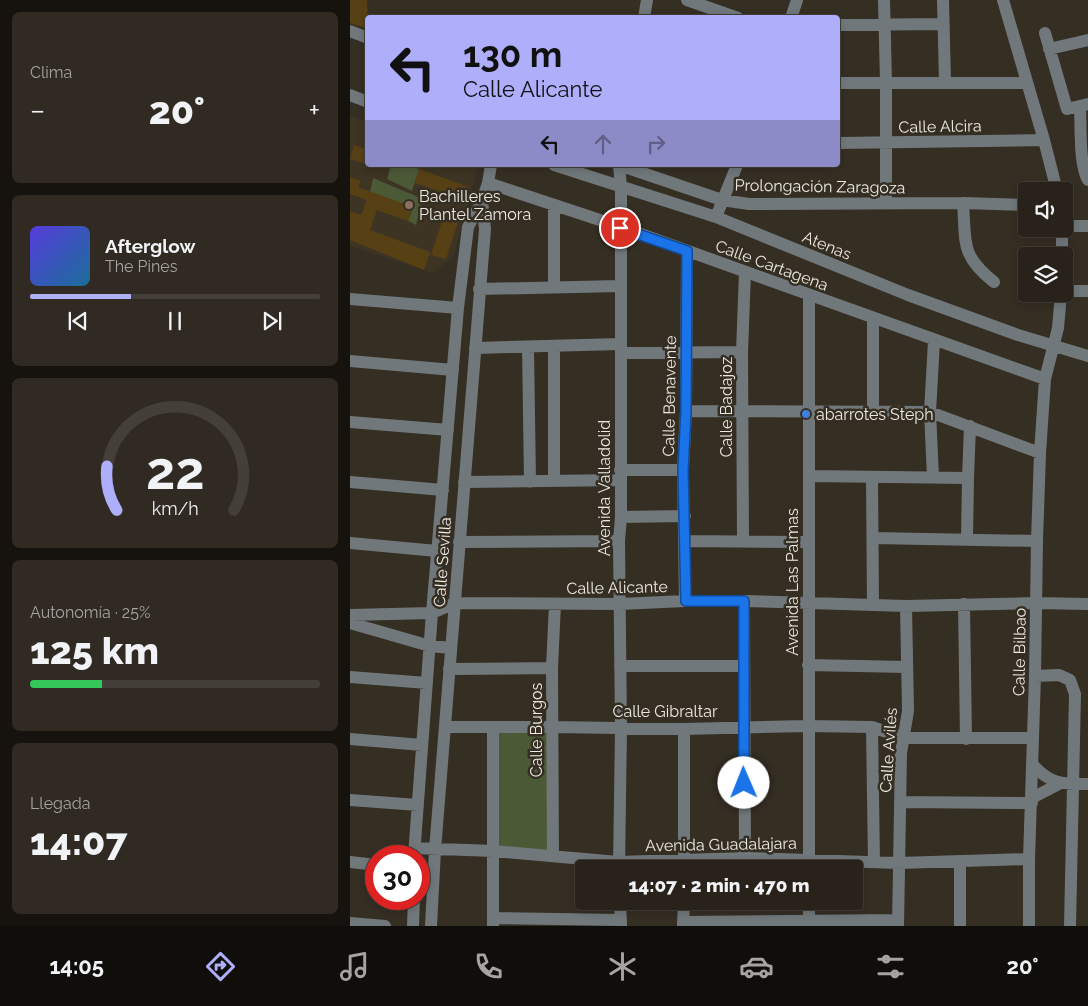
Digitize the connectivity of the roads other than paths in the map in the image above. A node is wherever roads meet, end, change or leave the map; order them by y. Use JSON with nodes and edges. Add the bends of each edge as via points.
{"nodes":[{"id":1,"x":647,"y":0,"type":"edge"},
{"id":2,"x":687,"y":0,"type":"edge"},
{"id":3,"x":796,"y":0,"type":"edge"},
{"id":4,"x":884,"y":0,"type":"edge"},
{"id":5,"x":942,"y":0,"type":"edge"},
{"id":6,"x":1003,"y":0,"type":"edge"},
{"id":7,"x":644,"y":15,"type":"edge"},
{"id":8,"x":730,"y":15,"type":"edge"},
{"id":9,"x":792,"y":15,"type":"edge"},
{"id":10,"x":884,"y":24,"type":"junction"},
{"id":11,"x":943,"y":24,"type":"junction"},
{"id":12,"x":840,"y":25,"type":"edge"},
{"id":13,"x":350,"y":31,"type":"edge"},
{"id":14,"x":1045,"y":33,"type":"dead end"},
{"id":15,"x":365,"y":37,"type":"edge"},
{"id":16,"x":1088,"y":40,"type":"edge"},
{"id":17,"x":1049,"y":49,"type":"junction"},
{"id":18,"x":886,"y":82,"type":"junction"},
{"id":19,"x":945,"y":82,"type":"junction"},
{"id":20,"x":840,"y":83,"type":"edge"},
{"id":21,"x":1027,"y":83,"type":"junction"},
{"id":22,"x":350,"y":96,"type":"edge"},
{"id":23,"x":365,"y":101,"type":"edge"},
{"id":24,"x":1084,"y":101,"type":"edge"},
{"id":25,"x":1044,"y":140,"type":"junction"},
{"id":26,"x":840,"y":143,"type":"edge"},
{"id":27,"x":886,"y":143,"type":"junction"},
{"id":28,"x":491,"y":167,"type":"edge"},
{"id":29,"x":560,"y":167,"type":"edge"},
{"id":30,"x":619,"y":167,"type":"edge"},
{"id":31,"x":625,"y":167,"type":"edge"},
{"id":32,"x":736,"y":167,"type":"edge"},
{"id":33,"x":1088,"y":180,"type":"edge"},
{"id":34,"x":1055,"y":182,"type":"edge"},
{"id":35,"x":488,"y":183,"type":"junction"},
{"id":36,"x":621,"y":187,"type":"junction"},
{"id":37,"x":722,"y":200,"type":"junction"},
{"id":38,"x":482,"y":201,"type":"junction"},
{"id":39,"x":886,"y":203,"type":"junction"},
{"id":40,"x":963,"y":203,"type":"junction"},
{"id":41,"x":554,"y":205,"type":"junction"},
{"id":42,"x":1018,"y":205,"type":"edge"},
{"id":43,"x":716,"y":217,"type":"junction"},
{"id":44,"x":1088,"y":226,"type":"edge"},
{"id":45,"x":1073,"y":227,"type":"edge"},
{"id":46,"x":620,"y":228,"type":"junction"},
{"id":47,"x":687,"y":251,"type":"junction"},
{"id":48,"x":744,"y":272,"type":"junction"},
{"id":49,"x":994,"y":282,"type":"dead end"},
{"id":50,"x":620,"y":286,"type":"junction"},
{"id":51,"x":554,"y":287,"type":"junction"},
{"id":52,"x":479,"y":289,"type":"junction"},
{"id":53,"x":1073,"y":291,"type":"edge"},
{"id":54,"x":1088,"y":291,"type":"edge"},
{"id":55,"x":809,"y":296,"type":"junction"},
{"id":56,"x":350,"y":299,"type":"edge"},
{"id":57,"x":1060,"y":302,"type":"edge"},
{"id":58,"x":458,"y":308,"type":"junction"},
{"id":59,"x":873,"y":319,"type":"junction"},
{"id":60,"x":934,"y":340,"type":"junction"},
{"id":61,"x":1054,"y":345,"type":"junction"},
{"id":62,"x":554,"y":346,"type":"junction"},
{"id":63,"x":528,"y":347,"type":"junction"},
{"id":64,"x":475,"y":348,"type":"junction"},
{"id":65,"x":620,"y":348,"type":"junction"},
{"id":66,"x":742,"y":352,"type":"junction"},
{"id":67,"x":686,"y":353,"type":"junction"},
{"id":68,"x":1088,"y":356,"type":"edge"},
{"id":69,"x":350,"y":361,"type":"edge"},
{"id":70,"x":453,"y":370,"type":"junction"},
{"id":71,"x":1045,"y":380,"type":"junction"},
{"id":72,"x":451,"y":387,"type":"junction"},
{"id":73,"x":472,"y":389,"type":"junction"},
{"id":74,"x":810,"y":410,"type":"junction"},
{"id":75,"x":686,"y":411,"type":"junction"},
{"id":76,"x":873,"y":411,"type":"junction"},
{"id":77,"x":742,"y":412,"type":"junction"},
{"id":78,"x":930,"y":412,"type":"junction"},
{"id":79,"x":350,"y":422,"type":"edge"},
{"id":80,"x":970,"y":426,"type":"junction"},
{"id":81,"x":448,"y":430,"type":"junction"},
{"id":82,"x":1040,"y":453,"type":"junction"},
{"id":83,"x":683,"y":470,"type":"junction"},
{"id":84,"x":620,"y":475,"type":"junction"},
{"id":85,"x":809,"y":476,"type":"junction"},
{"id":86,"x":872,"y":477,"type":"junction"},
{"id":87,"x":932,"y":477,"type":"junction"},
{"id":88,"x":968,"y":478,"type":"junction"},
{"id":89,"x":554,"y":481,"type":"junction"},
{"id":90,"x":350,"y":482,"type":"edge"},
{"id":91,"x":464,"y":482,"type":"junction"},
{"id":92,"x":530,"y":482,"type":"junction"},
{"id":93,"x":442,"y":490,"type":"junction"},
{"id":94,"x":685,"y":516,"type":"junction"},
{"id":95,"x":621,"y":517,"type":"junction"},
{"id":96,"x":873,"y":538,"type":"junction"},
{"id":97,"x":967,"y":540,"type":"junction"},
{"id":98,"x":619,"y":541,"type":"junction"},
{"id":99,"x":685,"y":541,"type":"junction"},
{"id":100,"x":743,"y":541,"type":"junction"},
{"id":101,"x":1037,"y":541,"type":"junction"},
{"id":102,"x":459,"y":542,"type":"junction"},
{"id":103,"x":808,"y":542,"type":"junction"},
{"id":104,"x":350,"y":543,"type":"edge"},
{"id":105,"x":437,"y":552,"type":"junction"},
{"id":106,"x":686,"y":601,"type":"junction"},
{"id":107,"x":744,"y":601,"type":"junction"},
{"id":108,"x":454,"y":603,"type":"junction"},
{"id":109,"x":810,"y":603,"type":"junction"},
{"id":110,"x":1036,"y":603,"type":"junction"},
{"id":111,"x":555,"y":604,"type":"junction"},
{"id":112,"x":620,"y":604,"type":"junction"},
{"id":113,"x":964,"y":604,"type":"junction"},
{"id":114,"x":1088,"y":604,"type":"edge"},
{"id":115,"x":873,"y":605,"type":"junction"},
{"id":116,"x":906,"y":606,"type":"junction"},
{"id":117,"x":432,"y":613,"type":"junction"},
{"id":118,"x":350,"y":615,"type":"edge"},
{"id":119,"x":350,"y":623,"type":"edge"},
{"id":120,"x":430,"y":646,"type":"junction"},
{"id":121,"x":451,"y":648,"type":"junction"},
{"id":122,"x":808,"y":665,"type":"junction"},
{"id":123,"x":620,"y":666,"type":"junction"},
{"id":124,"x":743,"y":666,"type":"junction"},
{"id":125,"x":552,"y":668,"type":"junction"},
{"id":126,"x":907,"y":668,"type":"junction"},
{"id":127,"x":449,"y":669,"type":"junction"},
{"id":128,"x":1035,"y":676,"type":"junction"},
{"id":129,"x":350,"y":677,"type":"edge"},
{"id":130,"x":427,"y":683,"type":"junction"},
{"id":131,"x":808,"y":726,"type":"junction"},
{"id":132,"x":445,"y":727,"type":"junction"},
{"id":133,"x":493,"y":727,"type":"junction"},
{"id":134,"x":552,"y":727,"type":"junction"},
{"id":135,"x":743,"y":727,"type":"junction"},
{"id":136,"x":872,"y":727,"type":"junction"},
{"id":137,"x":621,"y":728,"type":"junction"},
{"id":138,"x":684,"y":730,"type":"junction"},
{"id":139,"x":350,"y":738,"type":"edge"},
{"id":140,"x":904,"y":738,"type":"junction"},
{"id":141,"x":1033,"y":738,"type":"junction"},
{"id":142,"x":966,"y":739,"type":"junction"},
{"id":143,"x":422,"y":745,"type":"junction"},
{"id":144,"x":1032,"y":764,"type":"junction"},
{"id":145,"x":1059,"y":784,"type":"junction"},
{"id":146,"x":1073,"y":784,"type":"junction"},
{"id":147,"x":1088,"y":784,"type":"edge"},
{"id":148,"x":350,"y":800,"type":"edge"},
{"id":149,"x":1032,"y":800,"type":"junction"},
{"id":150,"x":900,"y":802,"type":"junction"},
{"id":151,"x":418,"y":805,"type":"junction"},
{"id":152,"x":415,"y":845,"type":"edge"},
{"id":153,"x":430,"y":850,"type":"edge"},
{"id":154,"x":435,"y":850,"type":"junction"},
{"id":155,"x":493,"y":850,"type":"junction"},
{"id":156,"x":552,"y":856,"type":"junction"},
{"id":157,"x":745,"y":858,"type":"junction"},
{"id":158,"x":1029,"y":859,"type":"junction"},
{"id":159,"x":579,"y":860,"type":"edge"},
{"id":160,"x":619,"y":860,"type":"edge"},
{"id":161,"x":685,"y":860,"type":"edge"},
{"id":162,"x":725,"y":860,"type":"edge"},
{"id":163,"x":766,"y":860,"type":"edge"},
{"id":164,"x":809,"y":860,"type":"edge"},
{"id":165,"x":874,"y":861,"type":"junction"},
{"id":166,"x":960,"y":861,"type":"junction"},
{"id":167,"x":350,"y":862,"type":"edge"},
{"id":168,"x":863,"y":862,"type":"edge"},
{"id":169,"x":365,"y":863,"type":"edge"},
{"id":170,"x":899,"y":863,"type":"junction"},
{"id":171,"x":414,"y":910,"type":"edge"},
{"id":172,"x":620,"y":910,"type":"edge"},
{"id":173,"x":684,"y":910,"type":"edge"},
{"id":174,"x":809,"y":910,"type":"edge"},
{"id":175,"x":493,"y":922,"type":"edge"},
{"id":176,"x":350,"y":923,"type":"edge"},
{"id":177,"x":621,"y":923,"type":"edge"},
{"id":178,"x":809,"y":923,"type":"edge"},
{"id":179,"x":898,"y":923,"type":"edge"},
{"id":180,"x":683,"y":924,"type":"edge"},
{"id":181,"x":385,"y":926,"type":"edge"},
{"id":182,"x":413,"y":926,"type":"edge"},
{"id":183,"x":430,"y":926,"type":"edge"},
{"id":184,"x":960,"y":926,"type":"edge"},
{"id":185,"x":1029,"y":926,"type":"edge"},
{"id":186,"x":1070,"y":926,"type":"edge"}],
"edges":[{"from":1,"to":7,"type":"street"},
{"from":2,"to":8,"type":"street"},
{"from":3,"to":9,"type":"street"},
{"from":4,"to":10,"type":"street"},
{"from":5,"to":11,"type":"street"},
{"from":6,"to":21,"type":"street"},
{"from":10,"to":11,"type":"street"},
{"from":10,"to":12,"type":"street"},
{"from":10,"to":18,"type":"street"},
{"from":11,"to":19,"type":"street"},
{"from":13,"to":15,"type":"street"},
{"from":14,"to":17,"type":"street"},
{"from":16,"to":17,"type":"street"},
{"from":17,"to":24,"type":"street","via":[[1064,100]]},
{"from":18,"to":19,"type":"street"},
{"from":18,"to":20,"type":"street"},
{"from":18,"to":27,"type":"street"},
{"from":19,"to":21,"type":"street"},
{"from":21,"to":25,"type":"street"},
{"from":22,"to":23,"type":"street"},
{"from":24,"to":33,"type":"street","via":[[1082,161]]},
{"from":25,"to":27,"type":"street","name":"Calle Alcira"},
{"from":25,"to":34,"type":"street"},
{"from":26,"to":27,"type":"street","name":"Calle Alcira"},
{"from":27,"to":39,"type":"street"},
{"from":28,"to":35,"type":"street","name":"Calle Sevilla"},
{"from":29,"to":36,"type":"street","name":"Atenas"},
{"from":30,"to":36,"type":"street","name":"Avenida Valladolid"},
{"from":31,"to":37,"type":"street","name":"Prolongación Zaragoza"},
{"from":32,"to":37,"type":"street"},
{"from":35,"to":38,"type":"street","name":"Calle Sevilla"},
{"from":35,"to":41,"type":"street","name":"Calle Cartagena"},
{"from":36,"to":43,"type":"street","name":"Atenas"},
{"from":36,"to":46,"type":"street","name":"Avenida Valladolid"},
{"from":37,"to":39,"type":"street","name":"Prolongación Zaragoza","via":[[749,204]]},
{"from":37,"to":43,"type":"street"},
{"from":38,"to":52,"type":"street","name":"Calle Sevilla","via":[[485,229]]},
{"from":38,"to":58,"type":"street","name":"Calle Sevilla","via":[[468,227]]},
{"from":39,"to":40,"type":"street","name":"Prolongación Zaragoza"},
{"from":40,"to":42,"type":"street","name":"Prolongación Zaragoza"},
{"from":40,"to":49,"type":"street","via":[[966,250],[980,271]]},
{"from":41,"to":46,"type":"street","name":"Calle Cartagena"},
{"from":41,"to":51,"type":"street"},
{"from":43,"to":61,"type":"street","name":"Atenas","via":[[908,295]]},
{"from":44,"to":45,"type":"street"},
{"from":46,"to":47,"type":"street","name":"Calle Cartagena"},
{"from":46,"to":50,"type":"street","name":"Avenida Valladolid"},
{"from":47,"to":48,"type":"street","name":"Calle Cartagena"},
{"from":47,"to":67,"type":"street","name":"Calle Benavente"},
{"from":48,"to":55,"type":"street","name":"Calle Cartagena"},
{"from":48,"to":66,"type":"street","name":"Calle Badajoz"},
{"from":50,"to":51,"type":"street"},
{"from":50,"to":65,"type":"street","name":"Avenida Valladolid"},
{"from":51,"to":52,"type":"street"},
{"from":52,"to":64,"type":"street","name":"Calle Sevilla"},
{"from":53,"to":54,"type":"street"},
{"from":55,"to":59,"type":"street","name":"Calle Cartagena"},
{"from":55,"to":74,"type":"street","name":"Avenida Las Palmas"},
{"from":56,"to":58,"type":"street"},
{"from":57,"to":61,"type":"street","name":"Calle Bilbao"},
{"from":58,"to":70,"type":"street","name":"Calle Sevilla"},
{"from":59,"to":60,"type":"street","name":"Calle Cartagena"},
{"from":59,"to":76,"type":"street"},
{"from":60,"to":71,"type":"street","name":"Calle Cartagena"},
{"from":60,"to":78,"type":"street"},
{"from":61,"to":68,"type":"street","name":"Atenas"},
{"from":61,"to":71,"type":"street","name":"Calle Bilbao"},
{"from":62,"to":63,"type":"street"},
{"from":62,"to":65,"type":"street"},
{"from":62,"to":89,"type":"street"},
{"from":63,"to":64,"type":"street"},
{"from":63,"to":92,"type":"street"},
{"from":64,"to":73,"type":"street","name":"Calle Sevilla"},
{"from":65,"to":67,"type":"street"},
{"from":65,"to":84,"type":"street","name":"Avenida Valladolid"},
{"from":66,"to":67,"type":"street"},
{"from":66,"to":77,"type":"street","name":"Calle Badajoz"},
{"from":67,"to":75,"type":"street","name":"Calle Benavente"},
{"from":69,"to":70,"type":"street"},
{"from":70,"to":72,"type":"street","name":"Calle Sevilla"},
{"from":71,"to":82,"type":"street","name":"Calle Bilbao"},
{"from":72,"to":73,"type":"street"},
{"from":72,"to":81,"type":"street","name":"Calle Sevilla"},
{"from":73,"to":91,"type":"street","name":"Calle Sevilla"},
{"from":74,"to":76,"type":"street"},
{"from":74,"to":77,"type":"street"},
{"from":74,"to":85,"type":"street","name":"Avenida Las Palmas"},
{"from":75,"to":77,"type":"street"},
{"from":75,"to":83,"type":"street","name":"Calle Benavente"},
{"from":76,"to":78,"type":"street"},
{"from":77,"to":100,"type":"street","name":"Calle Badajoz"},
{"from":78,"to":80,"type":"street"},
{"from":78,"to":87,"type":"street"},
{"from":79,"to":81,"type":"street"},
{"from":80,"to":82,"type":"street"},
{"from":80,"to":88,"type":"street"},
{"from":81,"to":93,"type":"street","name":"Calle Sevilla"},
{"from":82,"to":101,"type":"street","name":"Calle Bilbao"},
{"from":83,"to":84,"type":"street"},
{"from":83,"to":94,"type":"street","name":"Calle Benavente"},
{"from":84,"to":89,"type":"street"},
{"from":84,"to":95,"type":"street","name":"Avenida Valladolid"},
{"from":85,"to":86,"type":"street"},
{"from":85,"to":103,"type":"street","name":"Avenida Las Palmas"},
{"from":86,"to":87,"type":"street"},
{"from":86,"to":96,"type":"street"},
{"from":87,"to":88,"type":"street"},
{"from":88,"to":97,"type":"street"},
{"from":89,"to":92,"type":"street"},
{"from":90,"to":93,"type":"street"},
{"from":91,"to":92,"type":"street"},
{"from":91,"to":102,"type":"street","name":"Calle Sevilla"},
{"from":93,"to":105,"type":"street","name":"Calle Sevilla"},
{"from":94,"to":95,"type":"street"},
{"from":94,"to":99,"type":"street","name":"Calle Benavente"},
{"from":95,"to":98,"type":"street","name":"Avenida Valladolid"},
{"from":96,"to":97,"type":"street"},
{"from":96,"to":115,"type":"street"},
{"from":97,"to":101,"type":"street"},
{"from":98,"to":102,"type":"street"},
{"from":98,"to":112,"type":"street","name":"Avenida Valladolid"},
{"from":99,"to":100,"type":"street"},
{"from":99,"to":106,"type":"street","name":"Calle Benavente"},
{"from":100,"to":103,"type":"street"},
{"from":101,"to":110,"type":"street","name":"Calle Bilbao"},
{"from":102,"to":108,"type":"street","name":"Calle Sevilla"},
{"from":103,"to":109,"type":"street","name":"Avenida Las Palmas"},
{"from":104,"to":105,"type":"street"},
{"from":105,"to":117,"type":"street","name":"Calle Sevilla"},
{"from":106,"to":107,"type":"street","name":"Calle Alicante"},
{"from":106,"to":112,"type":"street","name":"Calle Alicante"},
{"from":107,"to":109,"type":"street","name":"Calle Alicante"},
{"from":107,"to":124,"type":"street"},
{"from":108,"to":111,"type":"street","name":"Calle Alicante"},
{"from":108,"to":117,"type":"street","name":"Calle Alicante"},
{"from":108,"to":121,"type":"street","name":"Calle Sevilla"},
{"from":109,"to":115,"type":"street","name":"Calle Alicante"},
{"from":109,"to":122,"type":"street","name":"Avenida Las Palmas"},
{"from":110,"to":113,"type":"street","name":"Calle Alicante"},
{"from":110,"to":114,"type":"street","name":"Calle Alicante"},
{"from":110,"to":128,"type":"street","name":"Calle Bilbao"},
{"from":111,"to":112,"type":"street","name":"Calle Alicante"},
{"from":111,"to":125,"type":"street","name":"Calle Burgos"},
{"from":112,"to":123,"type":"street","name":"Avenida Valladolid"},
{"from":113,"to":116,"type":"street","name":"Calle Alicante"},
{"from":113,"to":142,"type":"street"},
{"from":115,"to":116,"type":"street","name":"Calle Alicante"},
{"from":116,"to":126,"type":"street","name":"Calle Avilés"},
{"from":117,"to":118,"type":"street","name":"Calle Alicante"},
{"from":117,"to":120,"type":"street","name":"Calle Sevilla"},
{"from":119,"to":120,"type":"street"},
{"from":120,"to":121,"type":"street"},
{"from":120,"to":130,"type":"street","name":"Calle Sevilla"},
{"from":121,"to":127,"type":"street","name":"Calle Sevilla"},
{"from":122,"to":126,"type":"street"},
{"from":122,"to":131,"type":"street","name":"Avenida Las Palmas"},
{"from":123,"to":124,"type":"street"},
{"from":123,"to":137,"type":"street","name":"Avenida Valladolid"},
{"from":124,"to":135,"type":"street"},
{"from":125,"to":127,"type":"street"},
{"from":125,"to":134,"type":"street","name":"Calle Burgos"},
{"from":126,"to":140,"type":"street","name":"Calle Avilés","via":[[908,711]]},
{"from":127,"to":132,"type":"street","name":"Calle Sevilla"},
{"from":128,"to":141,"type":"street","name":"Calle Bilbao"},
{"from":128,"to":146,"type":"street","via":[[1064,677],[1074,687]]},
{"from":129,"to":130,"type":"street"},
{"from":130,"to":143,"type":"street","name":"Calle Sevilla"},
{"from":131,"to":135,"type":"street","name":"Calle Gibraltar"},
{"from":131,"to":136,"type":"street","name":"Calle Gibraltar"},
{"from":131,"to":164,"type":"street","name":"Avenida Las Palmas"},
{"from":132,"to":133,"type":"street","name":"Calle Gibraltar"},
{"from":132,"to":154,"type":"street","name":"Calle Sevilla"},
{"from":133,"to":134,"type":"street","name":"Calle Gibraltar"},
{"from":133,"to":155,"type":"street"},
{"from":134,"to":137,"type":"street","name":"Calle Gibraltar"},
{"from":134,"to":156,"type":"street","name":"Calle Burgos"},
{"from":135,"to":138,"type":"street","name":"Calle Gibraltar"},
{"from":135,"to":157,"type":"street"},
{"from":136,"to":140,"type":"street","name":"Calle Gibraltar"},
{"from":136,"to":165,"type":"street"},
{"from":137,"to":138,"type":"street","name":"Calle Gibraltar"},
{"from":137,"to":160,"type":"street","name":"Avenida Valladolid"},
{"from":138,"to":161,"type":"street"},
{"from":139,"to":143,"type":"street"},
{"from":140,"to":142,"type":"street","name":"Calle Gibraltar"},
{"from":140,"to":150,"type":"street","name":"Calle Avilés"},
{"from":141,"to":142,"type":"street","name":"Calle Gibraltar"},
{"from":141,"to":144,"type":"street","name":"Calle Bilbao"},
{"from":143,"to":151,"type":"street","name":"Calle Sevilla"},
{"from":144,"to":145,"type":"street","via":[[1042,775]]},
{"from":144,"to":149,"type":"street","name":"Calle Bilbao"},
{"from":145,"to":146,"type":"street"},
{"from":145,"to":149,"type":"street"},
{"from":146,"to":147,"type":"street"},
{"from":146,"to":186,"type":"street"},
{"from":148,"to":151,"type":"street"},
{"from":149,"to":150,"type":"street"},
{"from":149,"to":158,"type":"street","name":"Calle Bilbao"},
{"from":150,"to":170,"type":"street","name":"Calle Avilés"},
{"from":151,"to":152,"type":"street","name":"Calle Sevilla"},
{"from":153,"to":154,"type":"street","name":"Avenida Guadalajara"},
{"from":154,"to":155,"type":"street","name":"Avenida Guadalajara"},
{"from":154,"to":183,"type":"street","name":"Calle Sevilla"},
{"from":155,"to":156,"type":"street","name":"Avenida Guadalajara"},
{"from":155,"to":175,"type":"street"},
{"from":156,"to":159,"type":"street","name":"Avenida Guadalajara"},
{"from":157,"to":162,"type":"street","name":"Avenida Guadalajara"},
{"from":157,"to":163,"type":"street","name":"Avenida Guadalajara"},
{"from":158,"to":166,"type":"street","name":"Avenida Guadalajara"},
{"from":158,"to":185,"type":"street","name":"Calle Bilbao"},
{"from":165,"to":168,"type":"street","name":"Avenida Guadalajara"},
{"from":165,"to":170,"type":"street","name":"Avenida Guadalajara"},
{"from":166,"to":170,"type":"street","name":"Avenida Guadalajara"},
{"from":166,"to":184,"type":"street"},
{"from":167,"to":169,"type":"street"},
{"from":170,"to":179,"type":"street","name":"Calle Avilés"},
{"from":171,"to":182,"type":"street"},
{"from":172,"to":177,"type":"street"},
{"from":173,"to":180,"type":"street"},
{"from":174,"to":178,"type":"street"},
{"from":175,"to":177,"type":"street"},
{"from":176,"to":181,"type":"street"},
{"from":178,"to":179,"type":"street"},
{"from":178,"to":180,"type":"street"}]}
